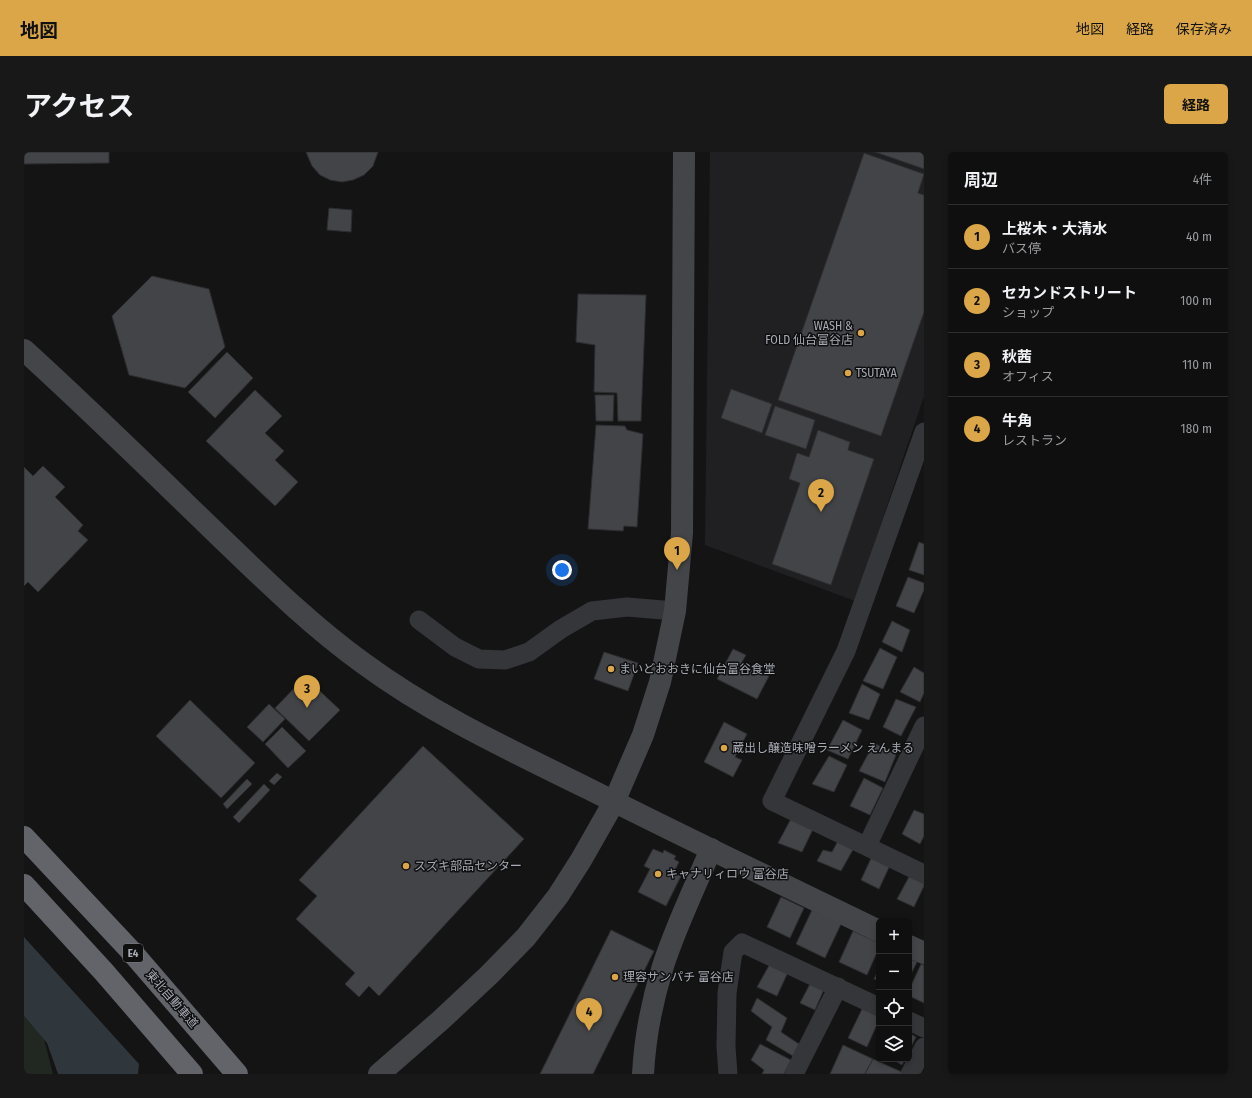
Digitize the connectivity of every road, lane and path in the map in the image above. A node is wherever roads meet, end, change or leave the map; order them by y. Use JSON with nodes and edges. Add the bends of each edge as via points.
{"nodes":[{"id":1,"x":684,"y":152,"type":"edge"},
{"id":2,"x":24,"y":350,"type":"edge"},
{"id":3,"x":924,"y":432,"type":"edge"},
{"id":4,"x":675,"y":611,"type":"junction"},
{"id":5,"x":419,"y":620,"type":"dead end"},
{"id":6,"x":924,"y":726,"type":"edge"},
{"id":7,"x":614,"y":802,"type":"junction"},
{"id":8,"x":24,"y":837,"type":"edge"},
{"id":9,"x":867,"y":846,"type":"junction"},
{"id":10,"x":711,"y":849,"type":"junction"},
{"id":11,"x":924,"y":874,"type":"edge"},
{"id":12,"x":24,"y":885,"type":"edge"},
{"id":13,"x":876,"y":930,"type":"edge"},
{"id":14,"x":912,"y":947,"type":"edge"},
{"id":15,"x":924,"y":953,"type":"edge"},
{"id":16,"x":838,"y":987,"type":"junction"},
{"id":17,"x":876,"y":1006,"type":"edge"},
{"id":18,"x":912,"y":1022,"type":"edge"},
{"id":19,"x":924,"y":1028,"type":"edge"},
{"id":20,"x":924,"y":1047,"type":"edge"},
{"id":21,"x":192,"y":1074,"type":"edge"},
{"id":22,"x":237,"y":1074,"type":"edge"},
{"id":23,"x":379,"y":1074,"type":"edge"},
{"id":24,"x":642,"y":1074,"type":"edge"},
{"id":25,"x":728,"y":1074,"type":"edge"},
{"id":26,"x":794,"y":1074,"type":"edge"},
{"id":27,"x":910,"y":1074,"type":"edge"}],
"edges":[{"from":1,"to":4,"type":"street","via":[[682,533]]},
{"from":2,"to":7,"type":"street","via":[[318,629],[363,664],[430,708],[498,745]]},
{"from":3,"to":9,"type":"street","via":[[846,651],[772,801]]},
{"from":4,"to":5,"type":"street","via":[[627,607],[592,611],[528,652],[504,660],[479,658],[455,647]]},
{"from":4,"to":7,"type":"street","via":[[660,682],[643,735]]},
{"from":6,"to":9,"type":"street"},
{"from":7,"to":10,"type":"street"},
{"from":7,"to":23,"type":"street","via":[[558,896],[526,937],[441,1020]]},
{"from":8,"to":22,"type":"highway","name":"東北自動車道","number":"E4","via":[[131,951]]},
{"from":9,"to":11,"type":"street"},
{"from":10,"to":13,"type":"street"},
{"from":10,"to":24,"type":"street","via":[[663,965],[651,1010]]},
{"from":12,"to":21,"type":"highway"},
{"from":14,"to":15,"type":"street"},
{"from":16,"to":17,"type":"street"},
{"from":16,"to":25,"type":"street","via":[[742,943],[733,952],[727,993]]},
{"from":16,"to":26,"type":"street"},
{"from":18,"to":19,"type":"street"},
{"from":20,"to":27,"type":"street"}]}
